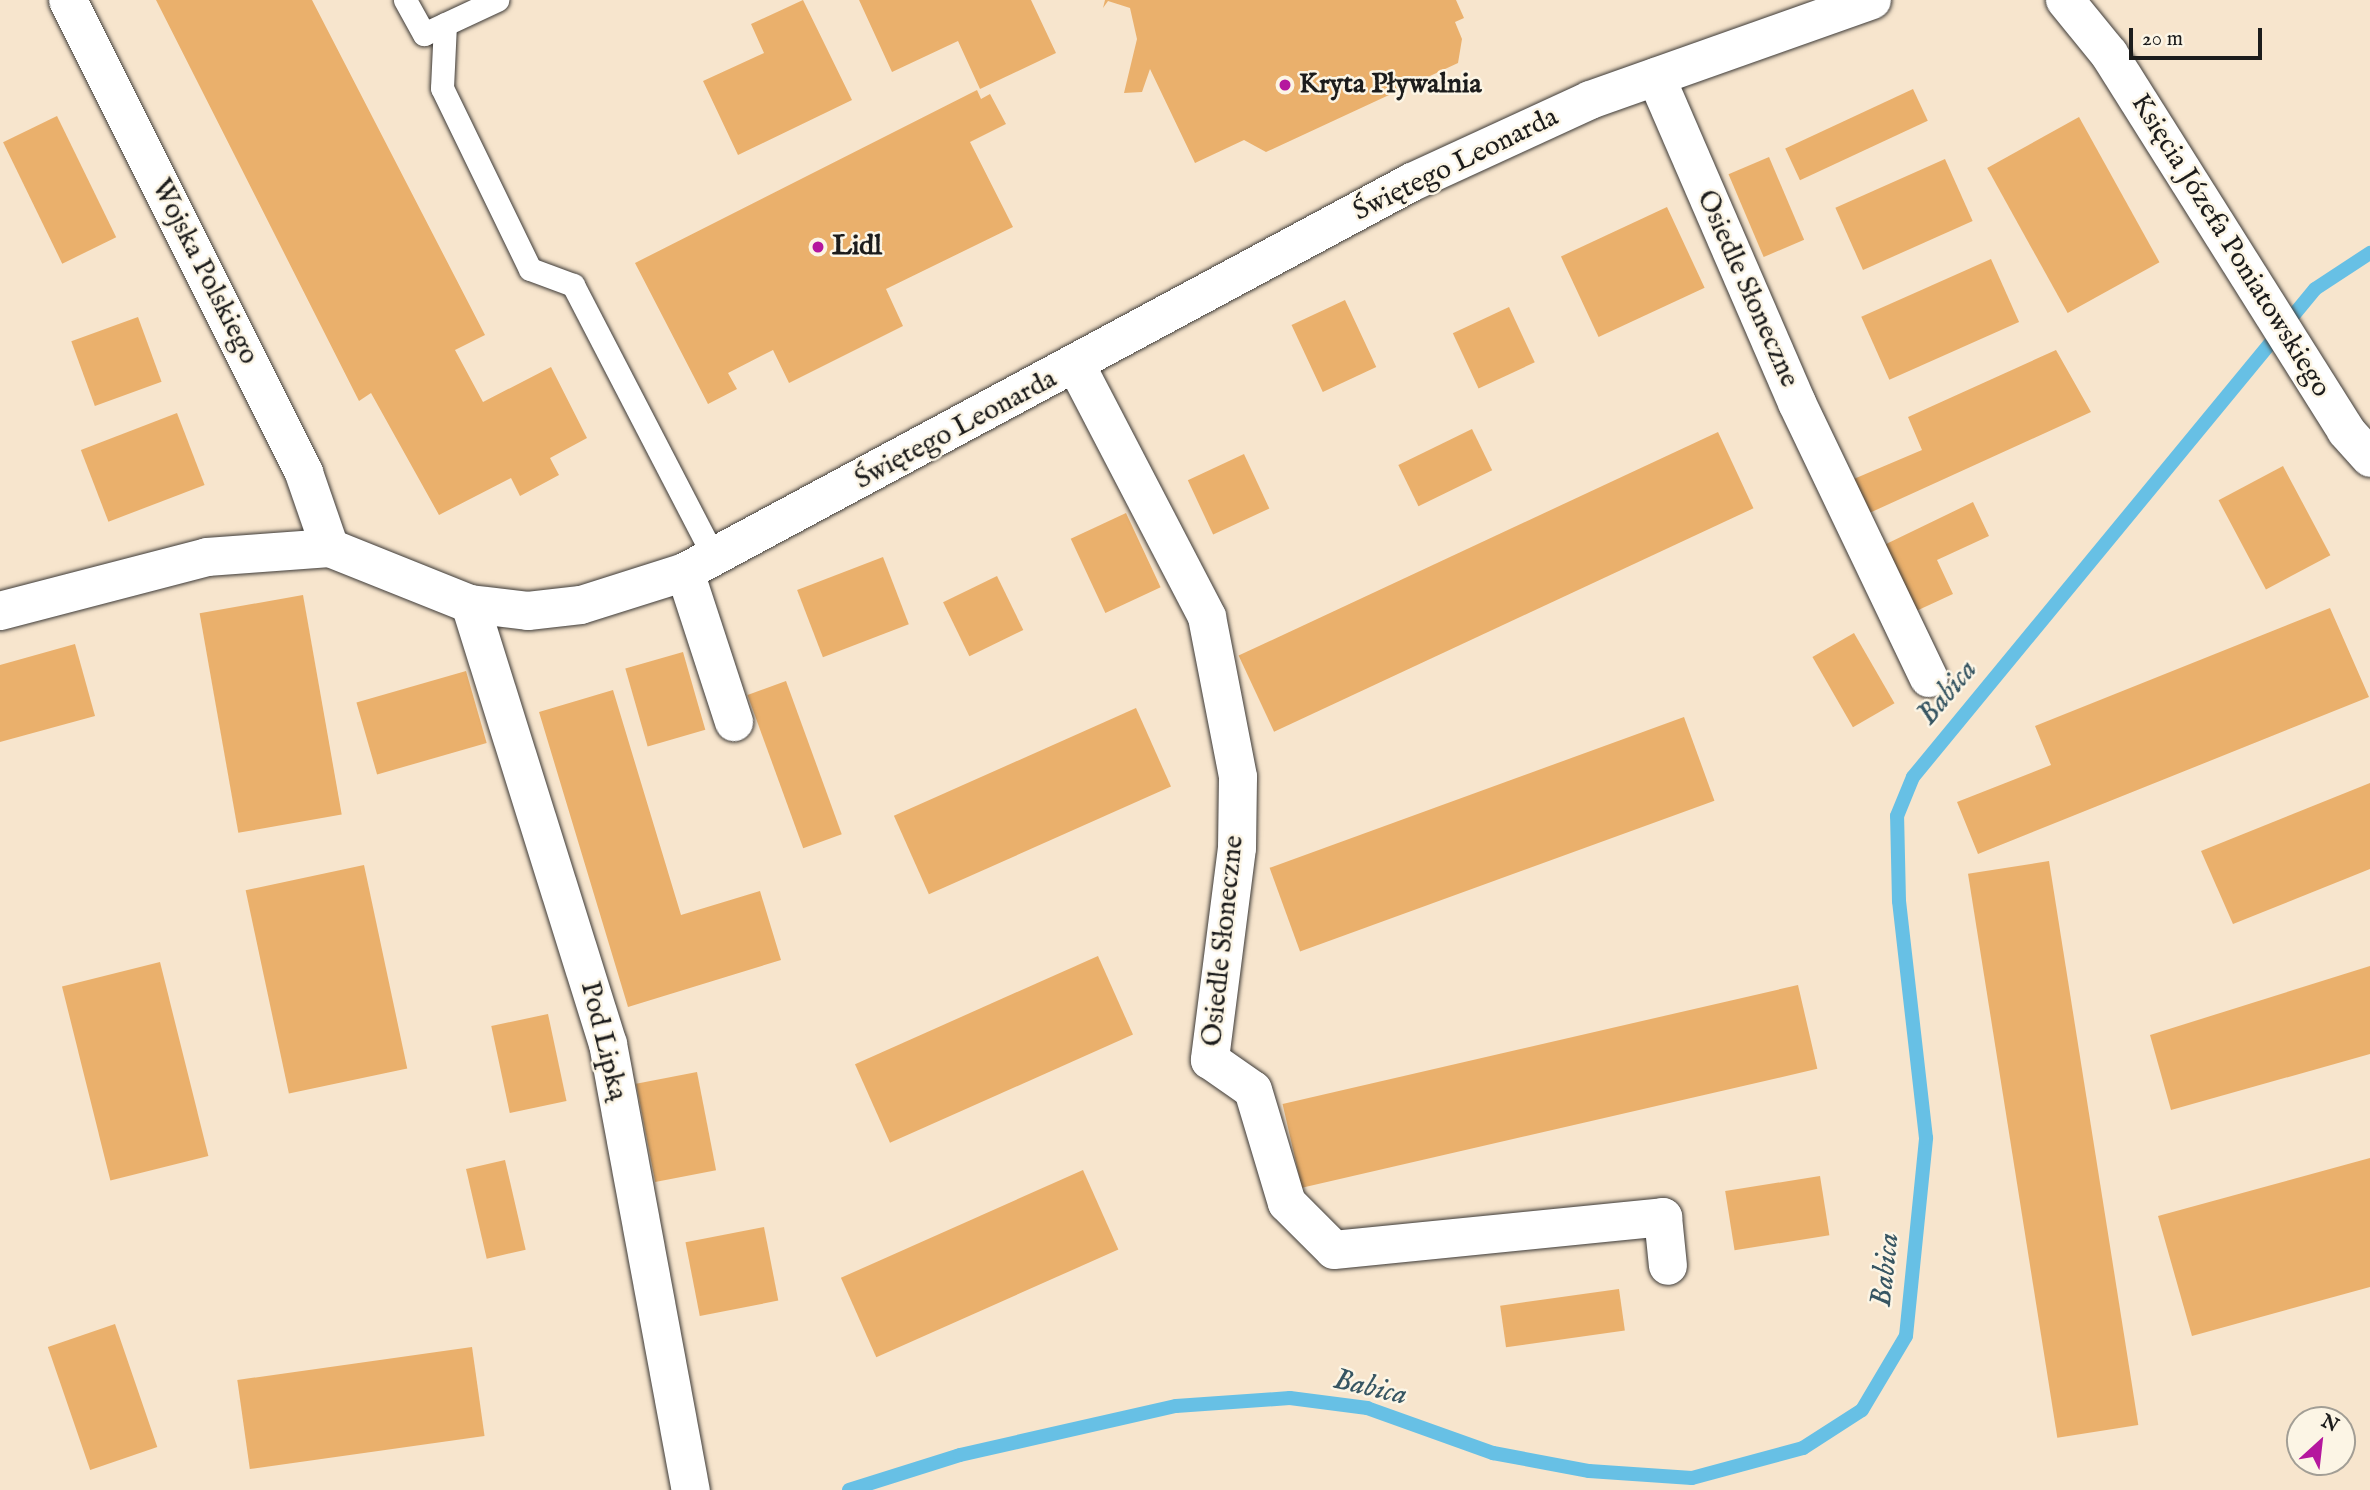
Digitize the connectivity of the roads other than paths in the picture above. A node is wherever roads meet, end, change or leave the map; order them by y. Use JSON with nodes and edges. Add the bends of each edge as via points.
{"nodes":[{"id":1,"x":68,"y":0,"type":"edge"},
{"id":2,"x":405,"y":0,"type":"edge"},
{"id":3,"x":497,"y":0,"type":"edge"},
{"id":4,"x":1872,"y":0,"type":"edge"},
{"id":5,"x":2065,"y":0,"type":"edge"},
{"id":6,"x":445,"y":24,"type":"junction"},
{"id":7,"x":1656,"y":77,"type":"junction"},
{"id":8,"x":1076,"y":365,"type":"junction"},
{"id":9,"x":2370,"y":458,"type":"edge"},
{"id":10,"x":330,"y":548,"type":"junction"},
{"id":11,"x":700,"y":566,"type":"junction"},
{"id":12,"x":470,"y":604,"type":"junction"},
{"id":13,"x":0,"y":611,"type":"edge"},
{"id":14,"x":1929,"y":678,"type":"dead end"},
{"id":15,"x":734,"y":722,"type":"dead end"},
{"id":16,"x":1668,"y":1266,"type":"dead end"},
{"id":17,"x":690,"y":1486,"type":"edge"}],
"edges":[{"from":1,"to":10,"type":"street","name":"Wojska Polskiego","via":[[304,473]]},
{"from":2,"to":6,"type":"lane","via":[[424,34]]},
{"from":3,"to":6,"type":"lane"},
{"from":4,"to":7,"type":"street","name":"Świętego Leonarda"},
{"from":5,"to":9,"type":"street","name":"Księcia Józefa Poniatowskiego","via":[[2109,54],[2306,366]]},
{"from":6,"to":11,"type":"lane","via":[[442,88],[530,269],[573,285]]},
{"from":7,"to":8,"type":"street","name":"Świętego Leonarda","via":[[1590,100],[1412,182]]},
{"from":7,"to":14,"type":"street","name":"Osiedle Słoneczne","via":[[1842,499]]},
{"from":8,"to":11,"type":"street","name":"Świętego Leonarda"},
{"from":8,"to":16,"type":"street","name":"Osiedle Słoneczne","via":[[1207,617],[1238,777],[1237,848],[1210,1060],[1253,1090],[1287,1203],[1334,1251],[1663,1217]]},
{"from":10,"to":12,"type":"street","name":"Świętego Leonarda"},
{"from":10,"to":13,"type":"street","name":"Świętego Leonarda","via":[[207,557]]},
{"from":11,"to":12,"type":"street","name":"Świętego Leonarda","via":[[581,605],[528,611]]},
{"from":11,"to":15,"type":"street"},
{"from":12,"to":17,"type":"street","name":"Pod Lipką","via":[[608,1044]]}]}
